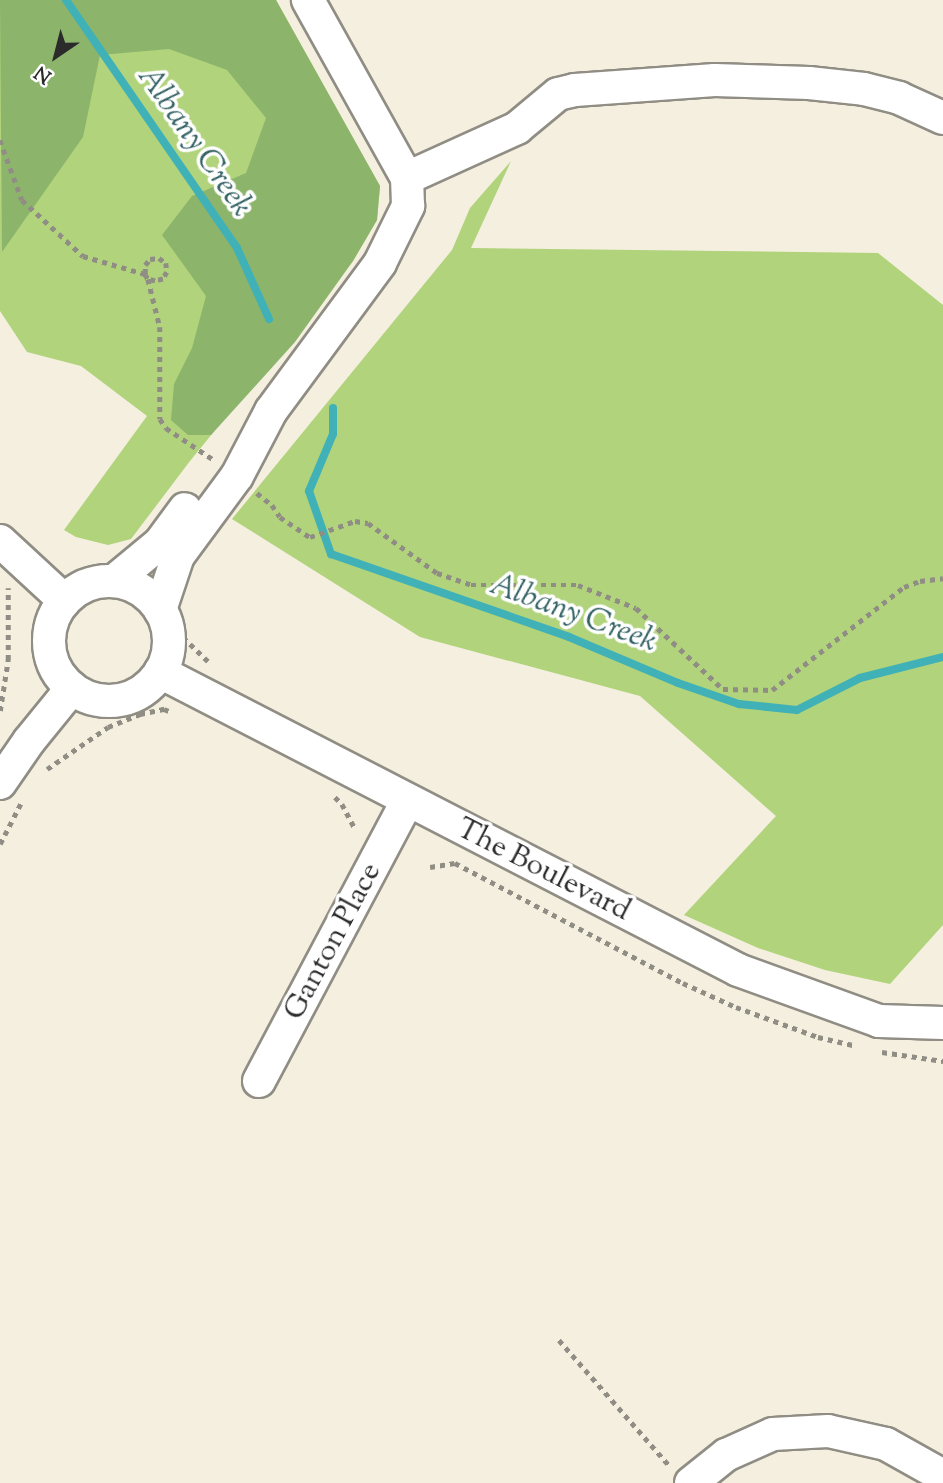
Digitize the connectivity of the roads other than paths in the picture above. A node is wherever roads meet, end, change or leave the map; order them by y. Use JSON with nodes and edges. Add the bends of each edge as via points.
{"nodes":[{"id":1,"x":308,"y":0,"type":"edge"},
{"id":2,"x":943,"y":118,"type":"edge"},
{"id":3,"x":407,"y":178,"type":"junction"},
{"id":4,"x":271,"y":411,"type":"junction"},
{"id":5,"x":0,"y":541,"type":"edge"},
{"id":6,"x":114,"y":582,"type":"junction"},
{"id":7,"x":65,"y":601,"type":"junction"},
{"id":8,"x":170,"y":613,"type":"junction"},
{"id":9,"x":160,"y":672,"type":"junction"},
{"id":10,"x":72,"y":688,"type":"junction"},
{"id":11,"x":13,"y":789,"type":"edge"},
{"id":12,"x":407,"y":802,"type":"junction"},
{"id":13,"x":943,"y":1023,"type":"edge"},
{"id":14,"x":259,"y":1081,"type":"dead end"},
{"id":15,"x":943,"y":1476,"type":"edge"},
{"id":16,"x":683,"y":1478,"type":"edge"}],
"edges":[{"from":1,"to":3,"type":"street"},
{"from":2,"to":3,"type":"street","via":[[899,98],[809,83],[715,80],[575,90],[558,94],[517,128]]},
{"from":3,"to":4,"type":"street","via":[[408,206],[380,263]]},
{"from":4,"to":6,"type":"street","via":[[219,464],[160,543]]},
{"from":4,"to":8,"type":"street","via":[[237,476],[178,556]]},
{"from":5,"to":7,"type":"street"},
{"from":6,"to":7,"type":"street","via":[[82,588]]},
{"from":6,"to":8,"type":"street","via":[[135,587]]},
{"from":7,"to":10,"type":"street","via":[[52,622],[49,646],[57,670]]},
{"from":8,"to":9,"type":"street","via":[[167,656]]},
{"from":9,"to":10,"type":"street","via":[[147,687],[120,700],[100,700]]},
{"from":9,"to":12,"type":"street","name":"The Boulevard"},
{"from":10,"to":11,"type":"street","via":[[29,741]]},
{"from":12,"to":13,"type":"street","name":"The Boulevard","via":[[738,970],[879,1021]]},
{"from":12,"to":14,"type":"street","name":"Ganton Place"},
{"from":15,"to":16,"type":"street","via":[[886,1444],[828,1431],[773,1434]]}]}
